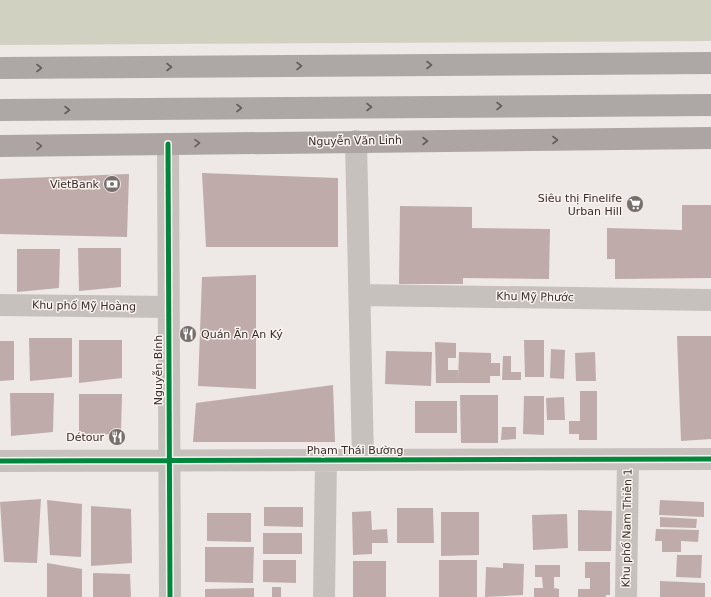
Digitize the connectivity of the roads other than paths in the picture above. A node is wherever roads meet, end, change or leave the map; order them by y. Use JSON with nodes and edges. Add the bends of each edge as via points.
{"nodes":[{"id":1,"x":711,"y":63,"type":"edge"},
{"id":2,"x":0,"y":68,"type":"edge"},
{"id":3,"x":711,"y":105,"type":"edge"},
{"id":4,"x":0,"y":110,"type":"edge"},
{"id":5,"x":711,"y":138,"type":"edge"},
{"id":6,"x":356,"y":141,"type":"junction"},
{"id":7,"x":168,"y":144,"type":"junction"},
{"id":8,"x":0,"y":146,"type":"edge"},
{"id":9,"x":360,"y":295,"type":"junction"},
{"id":10,"x":711,"y":300,"type":"edge"},
{"id":11,"x":0,"y":305,"type":"edge"},
{"id":12,"x":168,"y":307,"type":"junction"},
{"id":13,"x":711,"y":459,"type":"edge"},
{"id":14,"x":326,"y":460,"type":"junction"},
{"id":15,"x":363,"y":460,"type":"junction"},
{"id":16,"x":628,"y":460,"type":"junction"},
{"id":17,"x":0,"y":461,"type":"edge"},
{"id":18,"x":169,"y":461,"type":"junction"},
{"id":19,"x":170,"y":597,"type":"edge"},
{"id":20,"x":324,"y":597,"type":"edge"},
{"id":21,"x":626,"y":597,"type":"edge"}],
"edges":[{"from":2,"to":1,"type":"highway","one_way":true},
{"from":4,"to":3,"type":"highway","one_way":true},
{"from":6,"to":5,"type":"main road","name":"Nguyễn Văn Linh","one_way":true},
{"from":7,"to":6,"type":"main road","name":"Nguyễn Văn Linh","one_way":true},
{"from":6,"to":9,"type":"street"},
{"from":8,"to":7,"type":"main road","name":"Nguyễn Văn Linh","one_way":true},
{"from":7,"to":12,"type":"street","name":"Nguyễn Bính"},
{"from":9,"to":10,"type":"street","name":"Khu Mỹ Phước"},
{"from":9,"to":15,"type":"street"},
{"from":11,"to":12,"type":"street","name":"Khu phố Mỹ Hoàng"},
{"from":12,"to":18,"type":"street","name":"Nguyễn Bính"},
{"from":13,"to":16,"type":"street","name":"Phạm Thái Bường"},
{"from":14,"to":15,"type":"street","name":"Phạm Thái Bường"},
{"from":14,"to":18,"type":"street","name":"Phạm Thái Bường"},
{"from":14,"to":20,"type":"street"},
{"from":15,"to":16,"type":"street","name":"Phạm Thái Bường"},
{"from":16,"to":21,"type":"street","name":"Khu phố Nam Thiên 1"},
{"from":17,"to":18,"type":"street","name":"Phạm Thái Bường"},
{"from":18,"to":19,"type":"street","name":"Nguyễn Bính"}]}
